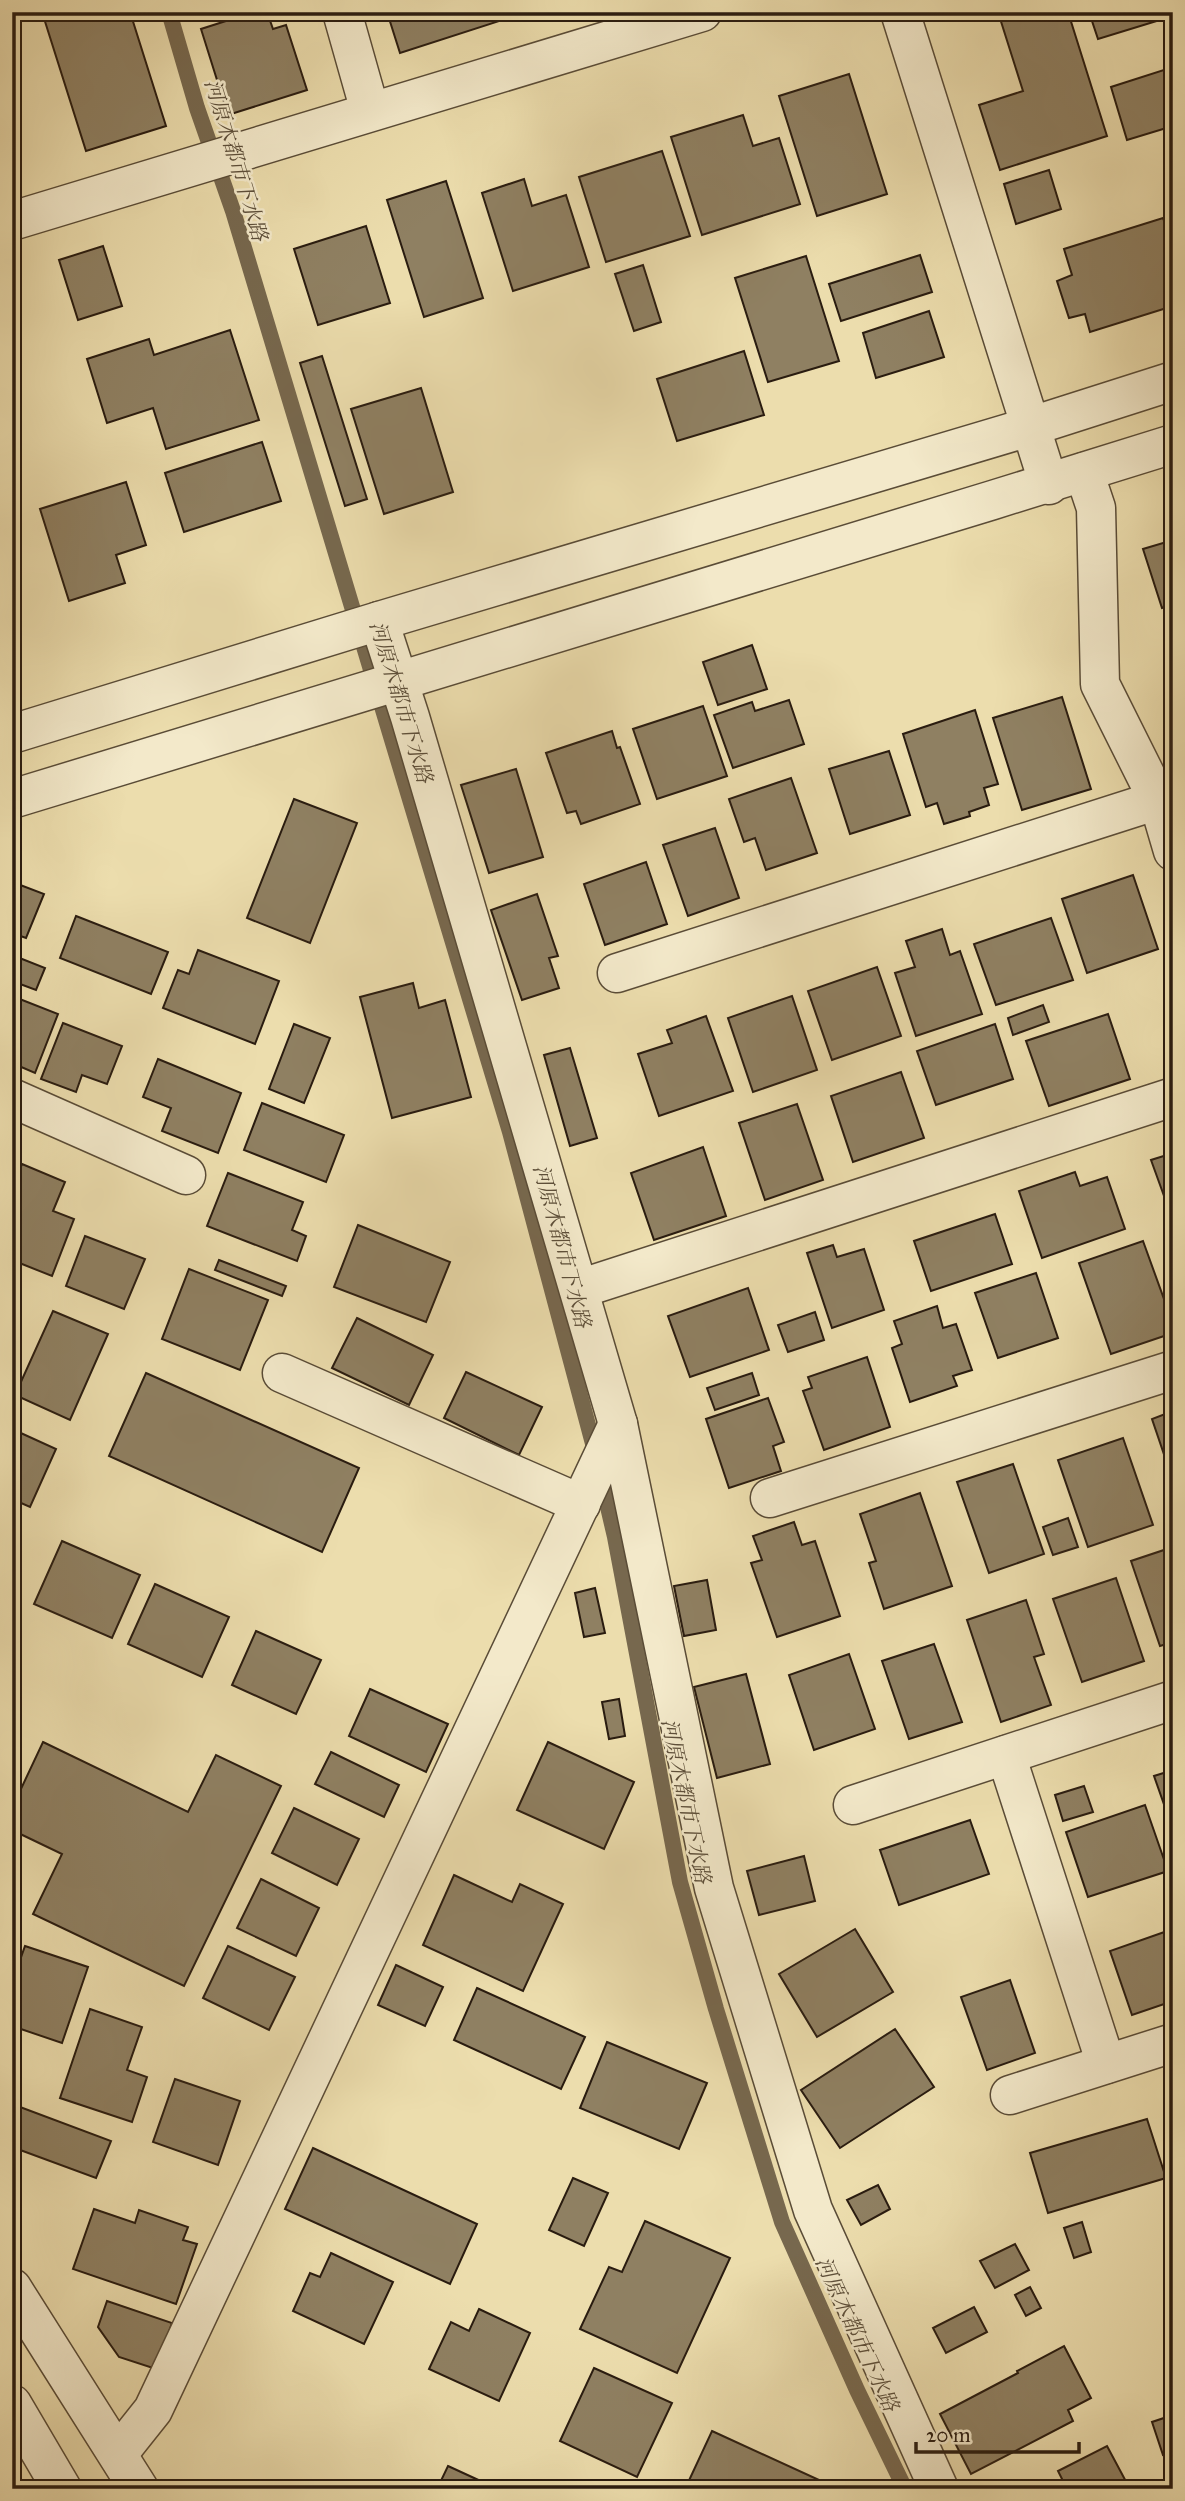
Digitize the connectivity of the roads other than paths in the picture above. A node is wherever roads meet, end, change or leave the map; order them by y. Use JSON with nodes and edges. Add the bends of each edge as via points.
{"nodes":[{"id":1,"x":342,"y":12,"type":"edge"},
{"id":2,"x":702,"y":12,"type":"edge"},
{"id":3,"x":900,"y":12,"type":"edge"},
{"id":4,"x":370,"y":111,"type":"junction"},
{"id":5,"x":12,"y":221,"type":"edge"},
{"id":6,"x":1173,"y":381,"type":"edge"},
{"id":7,"x":1029,"y":427,"type":"junction"},
{"id":8,"x":1173,"y":444,"type":"edge"},
{"id":9,"x":1084,"y":472,"type":"junction"},
{"id":10,"x":1049,"y":485,"type":"junction"},
{"id":11,"x":379,"y":621,"type":"junction"},
{"id":12,"x":399,"y":679,"type":"junction"},
{"id":13,"x":12,"y":734,"type":"edge"},
{"id":14,"x":12,"y":799,"type":"edge"},
{"id":15,"x":1158,"y":800,"type":"junction"},
{"id":16,"x":1173,"y":851,"type":"edge"},
{"id":17,"x":617,"y":973,"type":"dead end"},
{"id":18,"x":1173,"y":1097,"type":"edge"},
{"id":19,"x":12,"y":1098,"type":"edge"},
{"id":20,"x":186,"y":1174,"type":"dead end"},
{"id":21,"x":579,"y":1289,"type":"junction"},
{"id":22,"x":1173,"y":1370,"type":"edge"},
{"id":23,"x":282,"y":1373,"type":"dead end"},
{"id":24,"x":618,"y":1424,"type":"junction"},
{"id":25,"x":771,"y":1498,"type":"dead end"},
{"id":26,"x":581,"y":1504,"type":"junction"},
{"id":27,"x":1173,"y":1700,"type":"edge"},
{"id":28,"x":1006,"y":1755,"type":"junction"},
{"id":29,"x":853,"y":1805,"type":"dead end"},
{"id":30,"x":1173,"y":2043,"type":"edge"},
{"id":31,"x":1106,"y":2064,"type":"junction"},
{"id":32,"x":1010,"y":2095,"type":"dead end"},
{"id":33,"x":12,"y":2288,"type":"edge"},
{"id":34,"x":12,"y":2404,"type":"edge"},
{"id":35,"x":118,"y":2454,"type":"junction"},
{"id":36,"x":62,"y":2489,"type":"edge"},
{"id":37,"x":139,"y":2489,"type":"edge"},
{"id":38,"x":939,"y":2489,"type":"edge"}],
"edges":[{"from":1,"to":4,"type":"street"},
{"from":2,"to":4,"type":"street"},
{"from":3,"to":7,"type":"street"},
{"from":4,"to":5,"type":"street"},
{"from":6,"to":7,"type":"street"},
{"from":7,"to":10,"type":"street"},
{"from":7,"to":11,"type":"street"},
{"from":8,"to":9,"type":"street"},
{"from":9,"to":10,"type":"street"},
{"from":9,"to":15,"type":"street","via":[[1096,508],[1100,684]]},
{"from":10,"to":12,"type":"street"},
{"from":11,"to":12,"type":"street"},
{"from":11,"to":13,"type":"street"},
{"from":12,"to":14,"type":"street"},
{"from":12,"to":21,"type":"street"},
{"from":15,"to":16,"type":"street"},
{"from":15,"to":17,"type":"street"},
{"from":18,"to":21,"type":"street"},
{"from":19,"to":20,"type":"street"},
{"from":21,"to":24,"type":"street"},
{"from":22,"to":25,"type":"street"},
{"from":23,"to":26,"type":"street"},
{"from":24,"to":26,"type":"street"},
{"from":24,"to":38,"type":"street","via":[[714,1888],[814,2210]]},
{"from":26,"to":35,"type":"street","via":[[153,2410]]},
{"from":27,"to":28,"type":"street"},
{"from":28,"to":29,"type":"street"},
{"from":28,"to":31,"type":"street"},
{"from":30,"to":31,"type":"street"},
{"from":31,"to":32,"type":"street"},
{"from":33,"to":35,"type":"street"},
{"from":34,"to":36,"type":"street"},
{"from":35,"to":37,"type":"street"}]}
